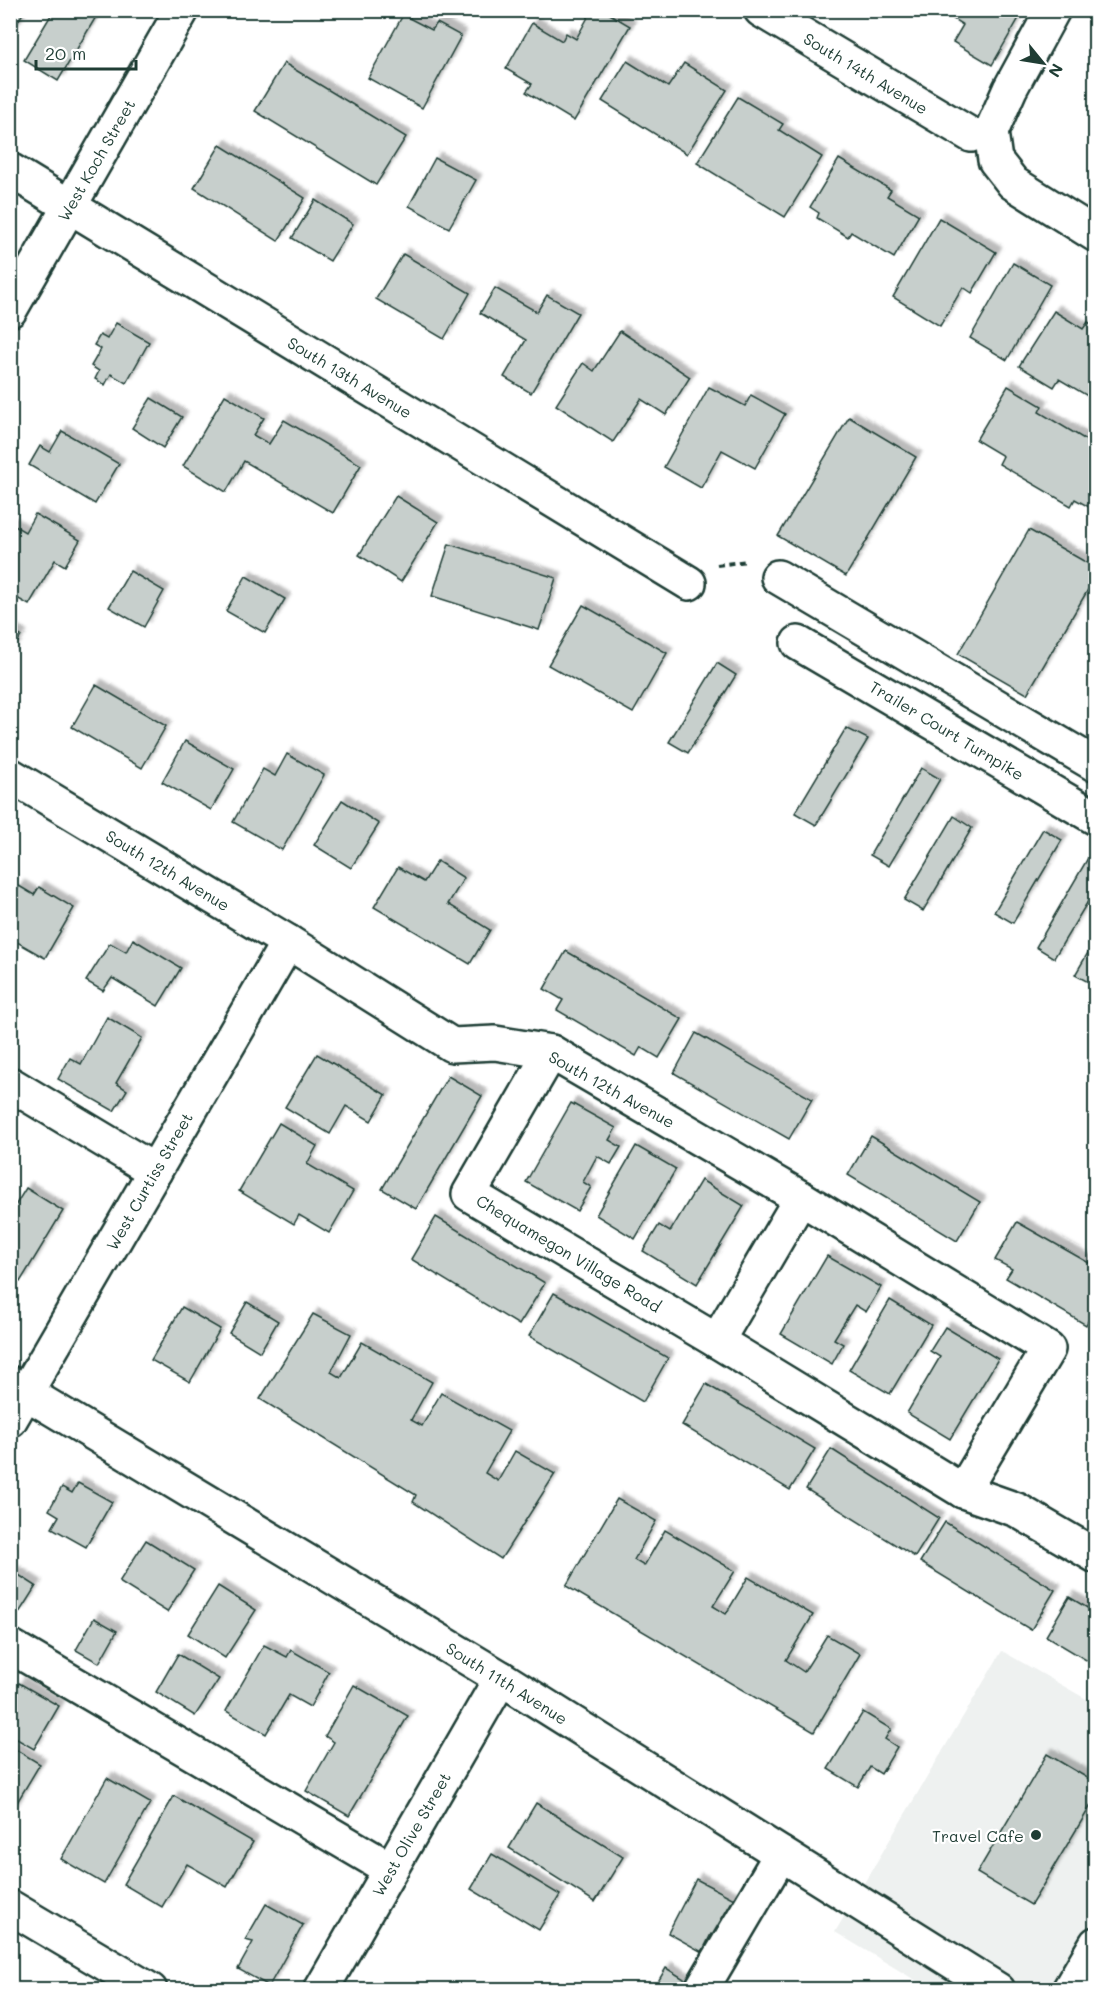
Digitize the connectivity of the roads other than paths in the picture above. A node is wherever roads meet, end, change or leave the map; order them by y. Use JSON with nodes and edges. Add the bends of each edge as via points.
{"nodes":[{"id":1,"x":182,"y":10,"type":"edge"},
{"id":2,"x":761,"y":10,"type":"edge"},
{"id":3,"x":1053,"y":10,"type":"edge"},
{"id":4,"x":971,"y":135,"type":"dead end"},
{"id":5,"x":10,"y":170,"type":"edge"},
{"id":6,"x":70,"y":207,"type":"junction"},
{"id":7,"x":1095,"y":235,"type":"edge"},
{"id":8,"x":10,"y":310,"type":"edge"},
{"id":9,"x":778,"y":577,"type":"road end"},
{"id":10,"x":689,"y":583,"type":"road end"},
{"id":11,"x":798,"y":643,"type":"dead end"},
{"id":12,"x":1095,"y":765,"type":"edge"},
{"id":13,"x":10,"y":775,"type":"edge"},
{"id":14,"x":1095,"y":818,"type":"edge"},
{"id":15,"x":288,"y":942,"type":"junction"},
{"id":16,"x":551,"y":1052,"type":"junction"},
{"id":17,"x":10,"y":1084,"type":"edge"},
{"id":18,"x":155,"y":1171,"type":"junction"},
{"id":19,"x":801,"y":1198,"type":"junction"},
{"id":20,"x":717,"y":1341,"type":"junction"},
{"id":21,"x":16,"y":1399,"type":"edge"},
{"id":22,"x":963,"y":1491,"type":"junction"},
{"id":23,"x":1095,"y":1556,"type":"edge"},
{"id":24,"x":10,"y":1646,"type":"edge"},
{"id":25,"x":501,"y":1678,"type":"junction"},
{"id":26,"x":781,"y":1854,"type":"junction"},
{"id":27,"x":390,"y":1869,"type":"junction"},
{"id":28,"x":10,"y":1907,"type":"edge"},
{"id":29,"x":1095,"y":1944,"type":"edge"},
{"id":30,"x":150,"y":1989,"type":"edge"},
{"id":31,"x":321,"y":1989,"type":"edge"},
{"id":32,"x":701,"y":1989,"type":"edge"},
{"id":33,"x":998,"y":1989,"type":"edge"},
{"id":34,"x":1069,"y":1989,"type":"edge"}],
"edges":[{"from":1,"to":6,"type":"street","name":"West Koch Street"},
{"from":2,"to":4,"type":"street","name":"South 14th Avenue"},
{"from":3,"to":7,"type":"street","via":[[991,132],[995,160],[1013,183]]},
{"from":5,"to":6,"type":"street","name":"South 13th Avenue"},
{"from":6,"to":8,"type":"street","name":"West Koch Street"},
{"from":6,"to":10,"type":"street","name":"South 13th Avenue"},
{"from":9,"to":12,"type":"street"},
{"from":11,"to":14,"type":"street","name":"Trailer Court Turnpike"},
{"from":13,"to":15,"type":"street","name":"South 12th Avenue"},
{"from":15,"to":16,"type":"street","name":"South 12th Avenue","via":[[452,1045],[495,1043]]},
{"from":15,"to":18,"type":"street","name":"West Curtiss Street"},
{"from":16,"to":19,"type":"street","name":"South 12th Avenue"},
{"from":16,"to":20,"type":"street","name":"Chequamegon Village Road","via":[[469,1194]]},
{"from":17,"to":18,"type":"street"},
{"from":18,"to":21,"type":"street","name":"West Curtiss Street"},
{"from":19,"to":20,"type":"street"},
{"from":19,"to":22,"type":"street","name":"South 12th Avenue","via":[[1048,1349]]},
{"from":20,"to":22,"type":"street","name":"Chequamegon Village Road"},
{"from":21,"to":25,"type":"street","name":"South 11th Avenue"},
{"from":22,"to":23,"type":"street","name":"Chequamegon Village Road","via":[[1017,1510]]},
{"from":24,"to":27,"type":"street"},
{"from":25,"to":26,"type":"street","name":"South 11th Avenue"},
{"from":25,"to":27,"type":"street","name":"West Olive Street"},
{"from":26,"to":32,"type":"street"},
{"from":26,"to":33,"type":"street","name":"South 11th Avenue"},
{"from":27,"to":31,"type":"street","name":"West Olive Street"},
{"from":28,"to":30,"type":"street"},
{"from":29,"to":34,"type":"street"}]}
